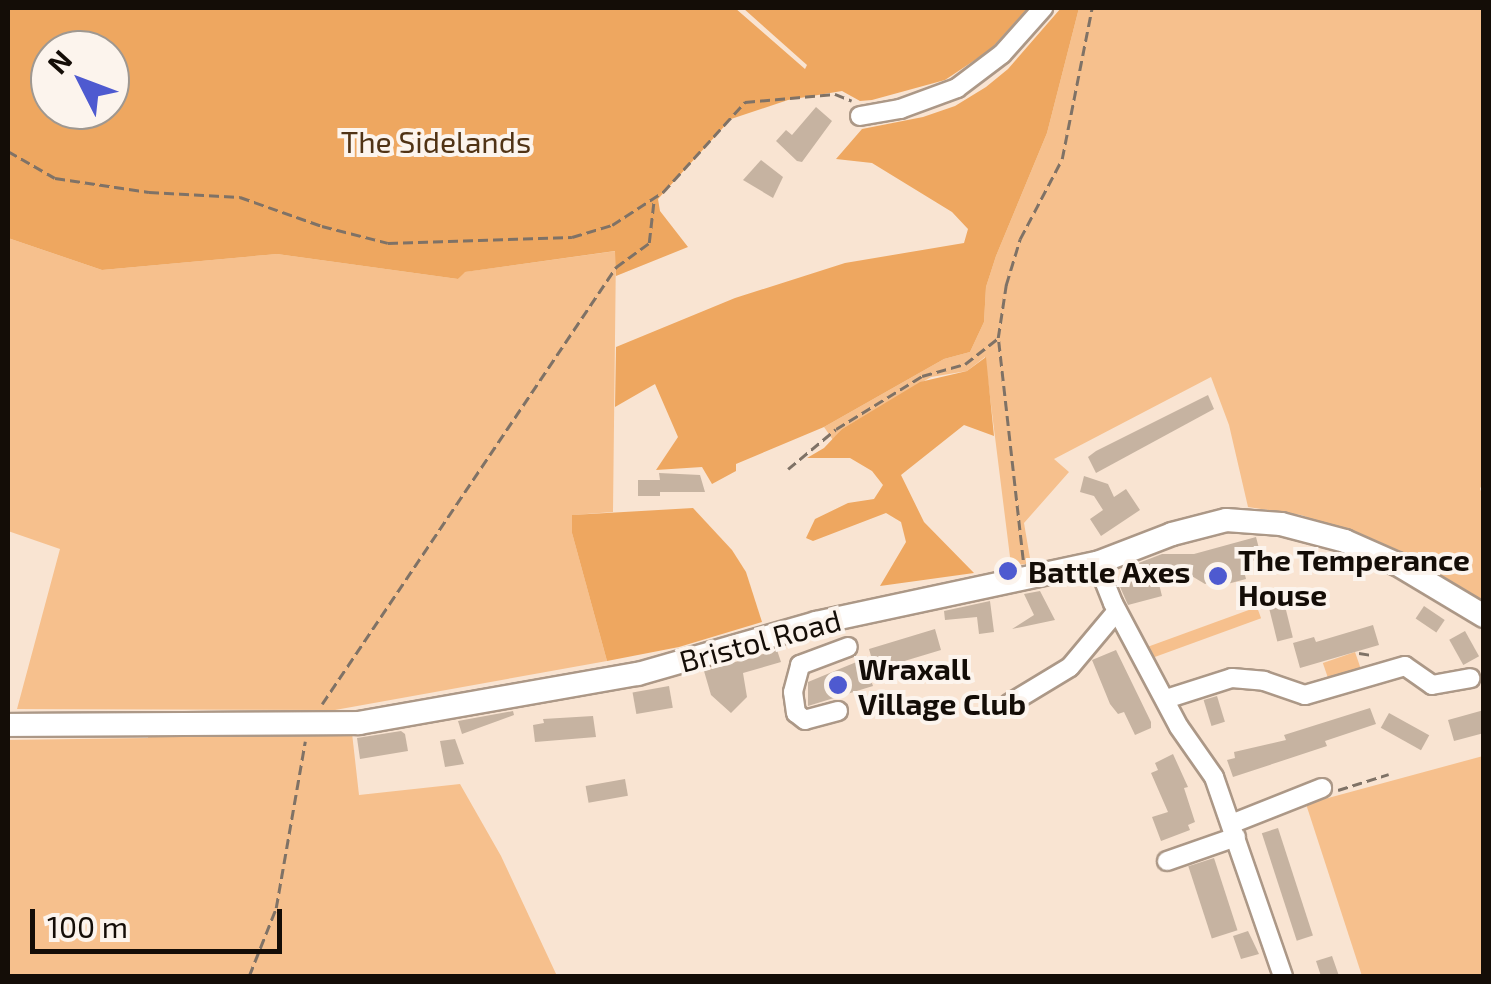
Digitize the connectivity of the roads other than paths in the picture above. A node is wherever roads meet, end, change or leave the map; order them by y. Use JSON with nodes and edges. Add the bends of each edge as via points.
{"nodes":[{"id":1,"x":1043,"y":8,"type":"edge"},
{"id":2,"x":869,"y":114,"type":"road end"},
{"id":3,"x":1097,"y":563,"type":"junction"},
{"id":4,"x":1117,"y":611,"type":"junction"},
{"id":5,"x":1484,"y":616,"type":"edge"},
{"id":6,"x":816,"y":623,"type":"junction"},
{"id":7,"x":848,"y":647,"type":"dead end"},
{"id":8,"x":823,"y":656,"type":"junction"},
{"id":9,"x":1470,"y":678,"type":"dead end"},
{"id":10,"x":1166,"y":699,"type":"junction"},
{"id":11,"x":1008,"y":704,"type":"dead end"},
{"id":12,"x":838,"y":711,"type":"dead end"},
{"id":13,"x":8,"y":725,"type":"edge"},
{"id":14,"x":1312,"y":786,"type":"road end"},
{"id":15,"x":1234,"y":830,"type":"junction"},
{"id":16,"x":1167,"y":861,"type":"dead end"},
{"id":17,"x":1283,"y":976,"type":"edge"}],
"edges":[{"from":1,"to":2,"type":"street","via":[[979,75],[932,99]]},
{"from":3,"to":4,"type":"street"},
{"from":3,"to":5,"type":"main road","name":"Bristol Road","via":[[1200,525],[1251,519],[1320,532],[1368,550]]},
{"from":3,"to":6,"type":"main road","name":"Bristol Road"},
{"from":4,"to":10,"type":"street"},
{"from":4,"to":11,"type":"street","via":[[1070,668]]},
{"from":6,"to":8,"type":"street"},
{"from":6,"to":13,"type":"main road","name":"Bristol Road","via":[[638,674],[359,723]]},
{"from":7,"to":8,"type":"street"},
{"from":8,"to":12,"type":"street","via":[[800,665],[796,713],[805,720]]},
{"from":9,"to":10,"type":"street","via":[[1432,686],[1405,666],[1378,681],[1305,694],[1232,678]]},
{"from":10,"to":15,"type":"street","via":[[1214,777]]},
{"from":14,"to":15,"type":"street"},
{"from":15,"to":16,"type":"street"},
{"from":15,"to":17,"type":"street"}]}
